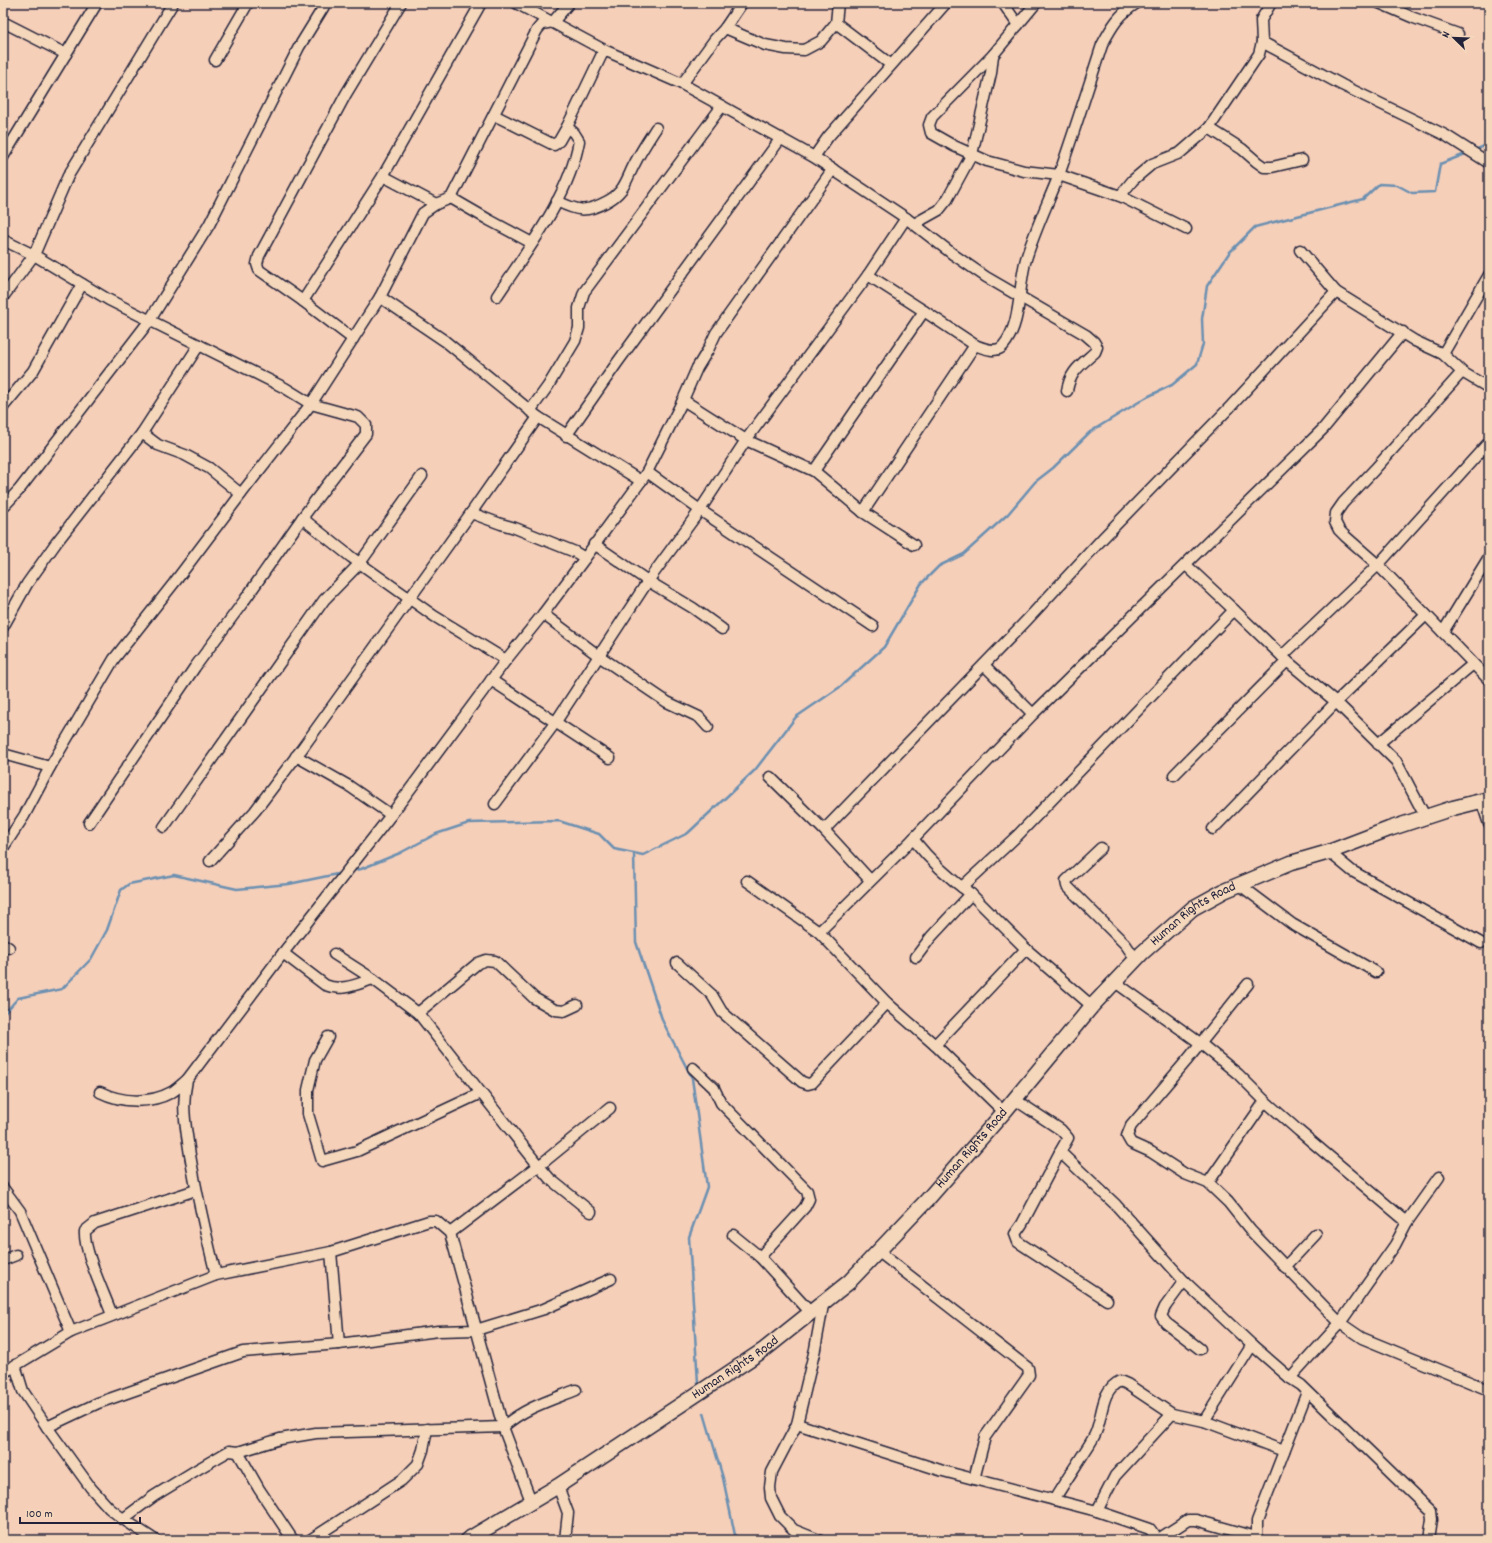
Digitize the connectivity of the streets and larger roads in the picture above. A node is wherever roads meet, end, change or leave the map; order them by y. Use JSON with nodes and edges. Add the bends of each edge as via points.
{"nodes":[{"id":1,"x":97,"y":3,"type":"edge"},
{"id":2,"x":173,"y":3,"type":"edge"},
{"id":3,"x":248,"y":3,"type":"edge"},
{"id":4,"x":326,"y":3,"type":"edge"},
{"id":5,"x":401,"y":3,"type":"edge"},
{"id":6,"x":481,"y":3,"type":"edge"},
{"id":7,"x":516,"y":3,"type":"edge"},
{"id":8,"x":569,"y":3,"type":"edge"},
{"id":9,"x":742,"y":3,"type":"edge"},
{"id":10,"x":838,"y":3,"type":"edge"},
{"id":11,"x":946,"y":3,"type":"edge"},
{"id":12,"x":1003,"y":3,"type":"edge"},
{"id":13,"x":1036,"y":3,"type":"edge"},
{"id":14,"x":1137,"y":3,"type":"edge"},
{"id":15,"x":1271,"y":3,"type":"edge"},
{"id":16,"x":1379,"y":3,"type":"edge"},
{"id":17,"x":3,"y":22,"type":"edge"},
{"id":18,"x":554,"y":22,"type":"junction"},
{"id":19,"x":836,"y":23,"type":"junction"},
{"id":20,"x":1018,"y":25,"type":"junction"},
{"id":21,"x":725,"y":28,"type":"junction"},
{"id":22,"x":1458,"y":34,"type":"dead end"},
{"id":23,"x":1262,"y":42,"type":"junction"},
{"id":24,"x":604,"y":50,"type":"junction"},
{"id":25,"x":66,"y":54,"type":"junction"},
{"id":26,"x":993,"y":55,"type":"junction"},
{"id":27,"x":215,"y":60,"type":"dead end"},
{"id":28,"x":890,"y":64,"type":"junction"},
{"id":29,"x":682,"y":84,"type":"junction"},
{"id":30,"x":722,"y":106,"type":"junction"},
{"id":31,"x":494,"y":115,"type":"junction"},
{"id":32,"x":566,"y":127,"type":"junction"},
{"id":33,"x":656,"y":128,"type":"dead end"},
{"id":34,"x":1209,"y":128,"type":"junction"},
{"id":35,"x":782,"y":138,"type":"junction"},
{"id":36,"x":972,"y":154,"type":"junction"},
{"id":37,"x":3,"y":157,"type":"edge"},
{"id":38,"x":814,"y":157,"type":"junction"},
{"id":39,"x":1302,"y":160,"type":"dead end"},
{"id":40,"x":1489,"y":163,"type":"edge"},
{"id":41,"x":832,"y":169,"type":"junction"},
{"id":42,"x":1059,"y":175,"type":"junction"},
{"id":43,"x":383,"y":176,"type":"junction"},
{"id":44,"x":1120,"y":196,"type":"junction"},
{"id":45,"x":451,"y":198,"type":"junction"},
{"id":46,"x":557,"y":201,"type":"junction"},
{"id":47,"x":436,"y":204,"type":"junction"},
{"id":48,"x":906,"y":218,"type":"junction"},
{"id":49,"x":914,"y":224,"type":"junction"},
{"id":50,"x":1186,"y":228,"type":"dead end"},
{"id":51,"x":3,"y":240,"type":"edge"},
{"id":52,"x":532,"y":243,"type":"junction"},
{"id":53,"x":1300,"y":250,"type":"dead end"},
{"id":54,"x":34,"y":255,"type":"junction"},
{"id":55,"x":868,"y":275,"type":"junction"},
{"id":56,"x":1489,"y":275,"type":"edge"},
{"id":57,"x":82,"y":284,"type":"junction"},
{"id":58,"x":1336,"y":292,"type":"junction"},
{"id":59,"x":497,"y":296,"type":"dead end"},
{"id":60,"x":3,"y":297,"type":"edge"},
{"id":61,"x":380,"y":297,"type":"junction"},
{"id":62,"x":1020,"y":298,"type":"junction"},
{"id":63,"x":303,"y":300,"type":"junction"},
{"id":64,"x":924,"y":311,"type":"junction"},
{"id":65,"x":150,"y":320,"type":"junction"},
{"id":66,"x":1403,"y":332,"type":"junction"},
{"id":67,"x":353,"y":339,"type":"junction"},
{"id":68,"x":199,"y":345,"type":"junction"},
{"id":69,"x":975,"y":345,"type":"junction"},
{"id":70,"x":1443,"y":354,"type":"junction"},
{"id":71,"x":1462,"y":372,"type":"junction"},
{"id":72,"x":1489,"y":388,"type":"edge"},
{"id":73,"x":1067,"y":391,"type":"dead end"},
{"id":74,"x":683,"y":400,"type":"junction"},
{"id":75,"x":311,"y":404,"type":"junction"},
{"id":76,"x":3,"y":407,"type":"edge"},
{"id":77,"x":530,"y":411,"type":"junction"},
{"id":78,"x":538,"y":417,"type":"junction"},
{"id":79,"x":142,"y":433,"type":"junction"},
{"id":80,"x":566,"y":436,"type":"junction"},
{"id":81,"x":746,"y":440,"type":"junction"},
{"id":82,"x":1489,"y":442,"type":"edge"},
{"id":83,"x":814,"y":471,"type":"junction"},
{"id":84,"x":647,"y":472,"type":"junction"},
{"id":85,"x":422,"y":476,"type":"dead end"},
{"id":86,"x":641,"y":481,"type":"junction"},
{"id":87,"x":241,"y":494,"type":"junction"},
{"id":88,"x":3,"y":508,"type":"edge"},
{"id":89,"x":700,"y":510,"type":"junction"},
{"id":90,"x":863,"y":512,"type":"junction"},
{"id":91,"x":471,"y":513,"type":"junction"},
{"id":92,"x":302,"y":518,"type":"junction"},
{"id":93,"x":594,"y":544,"type":"junction"},
{"id":94,"x":914,"y":545,"type":"dead end"},
{"id":95,"x":1489,"y":557,"type":"edge"},
{"id":96,"x":585,"y":558,"type":"junction"},
{"id":97,"x":360,"y":563,"type":"junction"},
{"id":98,"x":1186,"y":565,"type":"junction"},
{"id":99,"x":1378,"y":565,"type":"junction"},
{"id":100,"x":648,"y":581,"type":"junction"},
{"id":101,"x":410,"y":598,"type":"junction"},
{"id":102,"x":1234,"y":610,"type":"junction"},
{"id":103,"x":543,"y":614,"type":"junction"},
{"id":104,"x":1426,"y":615,"type":"junction"},
{"id":105,"x":873,"y":626,"type":"dead end"},
{"id":106,"x":3,"y":627,"type":"edge"},
{"id":107,"x":722,"y":629,"type":"dead end"},
{"id":108,"x":1443,"y":632,"type":"junction"},
{"id":109,"x":600,"y":656,"type":"junction"},
{"id":110,"x":1284,"y":659,"type":"junction"},
{"id":111,"x":506,"y":660,"type":"junction"},
{"id":112,"x":1473,"y":664,"type":"junction"},
{"id":113,"x":984,"y":665,"type":"junction"},
{"id":114,"x":491,"y":680,"type":"junction"},
{"id":115,"x":1489,"y":680,"type":"edge"},
{"id":116,"x":1336,"y":702,"type":"junction"},
{"id":117,"x":1033,"y":714,"type":"junction"},
{"id":118,"x":555,"y":722,"type":"junction"},
{"id":119,"x":708,"y":727,"type":"dead end"},
{"id":120,"x":1378,"y":744,"type":"junction"},
{"id":121,"x":3,"y":754,"type":"edge"},
{"id":122,"x":296,"y":756,"type":"junction"},
{"id":123,"x":610,"y":758,"type":"dead end"},
{"id":124,"x":50,"y":766,"type":"junction"},
{"id":125,"x":1174,"y":775,"type":"dead end"},
{"id":126,"x":770,"y":778,"type":"dead end"},
{"id":127,"x":1485,"y":800,"type":"edge"},
{"id":128,"x":495,"y":804,"type":"dead end"},
{"id":129,"x":391,"y":815,"type":"junction"},
{"id":130,"x":1426,"y":818,"type":"junction"},
{"id":131,"x":89,"y":822,"type":"dead end"},
{"id":132,"x":1489,"y":824,"type":"edge"},
{"id":133,"x":164,"y":827,"type":"dead end"},
{"id":134,"x":1213,"y":828,"type":"dead end"},
{"id":135,"x":824,"y":830,"type":"junction"},
{"id":136,"x":913,"y":839,"type":"junction"},
{"id":137,"x":3,"y":848,"type":"edge"},
{"id":138,"x":1101,"y":848,"type":"dead end"},
{"id":139,"x":1329,"y":852,"type":"junction"},
{"id":140,"x":210,"y":862,"type":"dead end"},
{"id":141,"x":870,"y":880,"type":"junction"},
{"id":142,"x":747,"y":882,"type":"dead end"},
{"id":143,"x":1240,"y":885,"type":"junction"},
{"id":144,"x":962,"y":887,"type":"junction"},
{"id":145,"x":971,"y":894,"type":"junction"},
{"id":146,"x":819,"y":932,"type":"junction"},
{"id":147,"x":1481,"y":943,"type":"dead end"},
{"id":148,"x":1026,"y":949,"type":"junction"},
{"id":149,"x":283,"y":953,"type":"junction"},
{"id":150,"x":334,"y":954,"type":"dead end"},
{"id":151,"x":916,"y":957,"type":"dead end"},
{"id":152,"x":1136,"y":960,"type":"junction"},
{"id":153,"x":677,"y":963,"type":"dead end"},
{"id":154,"x":1376,"y":972,"type":"dead end"},
{"id":155,"x":373,"y":978,"type":"junction"},
{"id":156,"x":1115,"y":982,"type":"junction"},
{"id":157,"x":1248,"y":984,"type":"dead end"},
{"id":158,"x":887,"y":1003,"type":"junction"},
{"id":159,"x":576,"y":1005,"type":"dead end"},
{"id":160,"x":1092,"y":1006,"type":"junction"},
{"id":161,"x":418,"y":1013,"type":"junction"},
{"id":162,"x":328,"y":1037,"type":"dead end"},
{"id":163,"x":1200,"y":1043,"type":"junction"},
{"id":164,"x":935,"y":1045,"type":"junction"},
{"id":165,"x":693,"y":1068,"type":"dead end"},
{"id":166,"x":187,"y":1080,"type":"junction"},
{"id":167,"x":100,"y":1092,"type":"dead end"},
{"id":168,"x":481,"y":1093,"type":"junction"},
{"id":169,"x":1014,"y":1099,"type":"junction"},
{"id":170,"x":1265,"y":1101,"type":"junction"},
{"id":171,"x":610,"y":1108,"type":"dead end"},
{"id":172,"x":1004,"y":1112,"type":"junction"},
{"id":173,"x":1060,"y":1152,"type":"junction"},
{"id":174,"x":538,"y":1165,"type":"junction"},
{"id":175,"x":1439,"y":1177,"type":"dead end"},
{"id":176,"x":1208,"y":1183,"type":"junction"},
{"id":177,"x":3,"y":1188,"type":"edge"},
{"id":178,"x":196,"y":1190,"type":"junction"},
{"id":179,"x":591,"y":1212,"type":"dead end"},
{"id":180,"x":1407,"y":1222,"type":"junction"},
{"id":181,"x":450,"y":1233,"type":"junction"},
{"id":182,"x":1316,"y":1234,"type":"dead end"},
{"id":183,"x":733,"y":1236,"type":"dead end"},
{"id":184,"x":331,"y":1252,"type":"junction"},
{"id":185,"x":879,"y":1252,"type":"junction"},
{"id":186,"x":16,"y":1255,"type":"dead end"},
{"id":187,"x":760,"y":1257,"type":"junction"},
{"id":188,"x":3,"y":1260,"type":"edge"},
{"id":189,"x":1285,"y":1267,"type":"junction"},
{"id":190,"x":216,"y":1275,"type":"junction"},
{"id":191,"x":610,"y":1279,"type":"dead end"},
{"id":192,"x":1184,"y":1281,"type":"junction"},
{"id":193,"x":1107,"y":1300,"type":"dead end"},
{"id":194,"x":823,"y":1304,"type":"junction"},
{"id":195,"x":811,"y":1313,"type":"junction"},
{"id":196,"x":112,"y":1315,"type":"junction"},
{"id":197,"x":1340,"y":1323,"type":"junction"},
{"id":198,"x":476,"y":1330,"type":"junction"},
{"id":199,"x":71,"y":1332,"type":"junction"},
{"id":200,"x":339,"y":1344,"type":"junction"},
{"id":201,"x":1252,"y":1345,"type":"junction"},
{"id":202,"x":1200,"y":1349,"type":"dead end"},
{"id":203,"x":15,"y":1365,"type":"junction"},
{"id":204,"x":3,"y":1373,"type":"edge"},
{"id":205,"x":1290,"y":1378,"type":"junction"},
{"id":206,"x":576,"y":1390,"type":"dead end"},
{"id":207,"x":1489,"y":1390,"type":"edge"},
{"id":208,"x":1307,"y":1392,"type":"junction"},
{"id":209,"x":1172,"y":1414,"type":"junction"},
{"id":210,"x":1204,"y":1421,"type":"junction"},
{"id":211,"x":796,"y":1424,"type":"junction"},
{"id":212,"x":47,"y":1427,"type":"junction"},
{"id":213,"x":504,"y":1427,"type":"junction"},
{"id":214,"x":427,"y":1429,"type":"junction"},
{"id":215,"x":238,"y":1452,"type":"junction"},
{"id":216,"x":1284,"y":1452,"type":"junction"},
{"id":217,"x":974,"y":1479,"type":"junction"},
{"id":218,"x":558,"y":1486,"type":"junction"},
{"id":219,"x":1054,"y":1500,"type":"junction"},
{"id":220,"x":531,"y":1501,"type":"junction"},
{"id":221,"x":1097,"y":1511,"type":"junction"},
{"id":222,"x":123,"y":1519,"type":"junction"},
{"id":223,"x":800,"y":1536,"type":"edge"},
{"id":224,"x":1256,"y":1539,"type":"edge"},
{"id":225,"x":155,"y":1540,"type":"edge"},
{"id":226,"x":294,"y":1540,"type":"edge"},
{"id":227,"x":310,"y":1540,"type":"edge"},
{"id":228,"x":467,"y":1540,"type":"edge"},
{"id":229,"x":565,"y":1540,"type":"edge"},
{"id":230,"x":819,"y":1540,"type":"edge"},
{"id":231,"x":1158,"y":1540,"type":"edge"},
{"id":232,"x":1429,"y":1540,"type":"edge"}],
"edges":[{"from":1,"to":25,"type":"street"},
{"from":2,"to":54,"type":"street","via":[[68,176]]},
{"from":3,"to":27,"type":"street"},
{"from":4,"to":65,"type":"street","via":[[299,47],[209,225]]},
{"from":5,"to":63,"type":"street","via":[[346,94],[259,256],[259,270]]},
{"from":6,"to":43,"type":"street"},
{"from":7,"to":18,"type":"street"},
{"from":8,"to":18,"type":"street"},
{"from":9,"to":21,"type":"street"},
{"from":10,"to":19,"type":"street"},
{"from":11,"to":28,"type":"street"},
{"from":12,"to":20,"type":"street"},
{"from":13,"to":20,"type":"street"},
{"from":14,"to":42,"type":"street","via":[[1124,11],[1102,45]]},
{"from":15,"to":23,"type":"street","via":[[1261,20]]},
{"from":16,"to":22,"type":"street"},
{"from":17,"to":25,"type":"street"},
{"from":18,"to":24,"type":"street"},
{"from":18,"to":31,"type":"street","via":[[542,24],[537,30]]},
{"from":19,"to":21,"type":"street","via":[[821,41],[804,50],[766,45]]},
{"from":19,"to":28,"type":"street"},
{"from":20,"to":26,"type":"street"},
{"from":21,"to":29,"type":"street","via":[[714,39]]},
{"from":23,"to":34,"type":"street","via":[[1259,54]]},
{"from":23,"to":40,"type":"street","via":[[1342,85],[1445,135]]},
{"from":24,"to":29,"type":"street"},
{"from":24,"to":32,"type":"street"},
{"from":25,"to":37,"type":"street"},
{"from":26,"to":36,"type":"street"},
{"from":26,"to":36,"type":"street","via":[[932,117],[929,125],[931,133]]},
{"from":28,"to":38,"type":"street"},
{"from":29,"to":30,"type":"street"},
{"from":30,"to":35,"type":"street"},
{"from":30,"to":77,"type":"street","via":[[584,292],[579,308],[579,328],[575,341]]},
{"from":31,"to":32,"type":"street","via":[[554,145]]},
{"from":31,"to":45,"type":"street"},
{"from":32,"to":46,"type":"street","via":[[579,141],[576,159]]},
{"from":33,"to":46,"type":"street","via":[[620,192],[612,199],[594,209],[569,207]]},
{"from":34,"to":39,"type":"street","via":[[1264,166],[1272,167]]},
{"from":34,"to":44,"type":"street","via":[[1180,153],[1152,164],[1133,180]]},
{"from":35,"to":38,"type":"street"},
{"from":35,"to":80,"type":"street"},
{"from":36,"to":42,"type":"street","via":[[1024,171]]},
{"from":36,"to":49,"type":"street","via":[[939,210]]},
{"from":38,"to":41,"type":"street"},
{"from":41,"to":48,"type":"street"},
{"from":41,"to":74,"type":"street","via":[[716,333]]},
{"from":42,"to":44,"type":"street"},
{"from":42,"to":62,"type":"street","via":[[1022,271]]},
{"from":43,"to":47,"type":"street"},
{"from":43,"to":63,"type":"street"},
{"from":44,"to":50,"type":"street"},
{"from":45,"to":47,"type":"street"},
{"from":45,"to":52,"type":"street"},
{"from":46,"to":52,"type":"street"},
{"from":47,"to":61,"type":"street","via":[[423,213]]},
{"from":48,"to":49,"type":"street"},
{"from":48,"to":55,"type":"street"},
{"from":49,"to":62,"type":"street","via":[[954,255]]},
{"from":51,"to":54,"type":"street"},
{"from":52,"to":59,"type":"street"},
{"from":53,"to":58,"type":"street"},
{"from":54,"to":57,"type":"street"},
{"from":54,"to":60,"type":"street"},
{"from":55,"to":64,"type":"street"},
{"from":55,"to":81,"type":"street"},
{"from":56,"to":70,"type":"street"},
{"from":57,"to":65,"type":"street"},
{"from":57,"to":76,"type":"street","via":[[33,371]]},
{"from":58,"to":66,"type":"street"},
{"from":58,"to":113,"type":"street"},
{"from":61,"to":67,"type":"street"},
{"from":61,"to":77,"type":"street","via":[[445,341]]},
{"from":62,"to":69,"type":"street","via":[[1010,336],[1002,348],[997,351]]},
{"from":62,"to":73,"type":"street","via":[[1086,335],[1097,347],[1073,373]]},
{"from":63,"to":67,"type":"street"},
{"from":64,"to":69,"type":"street"},
{"from":64,"to":83,"type":"street"},
{"from":65,"to":68,"type":"street"},
{"from":65,"to":88,"type":"street"},
{"from":66,"to":70,"type":"street","via":[[1415,341]]},
{"from":66,"to":98,"type":"street","via":[[1323,429]]},
{"from":67,"to":75,"type":"street"},
{"from":68,"to":75,"type":"street","via":[[285,388]]},
{"from":68,"to":79,"type":"street"},
{"from":69,"to":90,"type":"street"},
{"from":70,"to":71,"type":"street"},
{"from":71,"to":72,"type":"street"},
{"from":71,"to":99,"type":"street","via":[[1336,513],[1335,522],[1339,530]]},
{"from":74,"to":81,"type":"street"},
{"from":74,"to":84,"type":"street"},
{"from":75,"to":87,"type":"street"},
{"from":75,"to":92,"type":"street","via":[[358,417],[366,426],[366,434]]},
{"from":77,"to":78,"type":"street"},
{"from":78,"to":80,"type":"street"},
{"from":78,"to":91,"type":"street"},
{"from":79,"to":87,"type":"street","via":[[158,445],[204,465]]},
{"from":79,"to":106,"type":"street","via":[[56,543],[27,584]]},
{"from":80,"to":86,"type":"street"},
{"from":81,"to":83,"type":"street"},
{"from":81,"to":89,"type":"street"},
{"from":82,"to":99,"type":"street"},
{"from":83,"to":90,"type":"street"},
{"from":84,"to":86,"type":"street"},
{"from":84,"to":89,"type":"street"},
{"from":85,"to":97,"type":"street"},
{"from":86,"to":93,"type":"street"},
{"from":87,"to":124,"type":"street","via":[[114,659]]},
{"from":89,"to":100,"type":"street"},
{"from":89,"to":105,"type":"street"},
{"from":90,"to":94,"type":"street"},
{"from":91,"to":96,"type":"street","via":[[576,552]]},
{"from":91,"to":101,"type":"street"},
{"from":92,"to":97,"type":"street"},
{"from":92,"to":131,"type":"street","via":[[195,667]]},
{"from":93,"to":96,"type":"street"},
{"from":93,"to":100,"type":"street"},
{"from":95,"to":108,"type":"street"},
{"from":96,"to":103,"type":"street"},
{"from":97,"to":101,"type":"street"},
{"from":97,"to":133,"type":"street","via":[[324,600]]},
{"from":98,"to":102,"type":"street"},
{"from":98,"to":117,"type":"street"},
{"from":99,"to":104,"type":"street"},
{"from":99,"to":110,"type":"street"},
{"from":100,"to":107,"type":"street"},
{"from":100,"to":109,"type":"street"},
{"from":101,"to":111,"type":"street","via":[[434,616]]},
{"from":101,"to":122,"type":"street"},
{"from":102,"to":110,"type":"street"},
{"from":102,"to":144,"type":"street","via":[[1018,835]]},
{"from":103,"to":109,"type":"street"},
{"from":103,"to":111,"type":"street"},
{"from":104,"to":108,"type":"street"},
{"from":104,"to":116,"type":"street"},
{"from":108,"to":112,"type":"street"},
{"from":109,"to":118,"type":"street"},
{"from":109,"to":119,"type":"street","via":[[667,702],[699,717]]},
{"from":110,"to":116,"type":"street"},
{"from":110,"to":125,"type":"street"},
{"from":111,"to":114,"type":"street"},
{"from":112,"to":115,"type":"street"},
{"from":112,"to":120,"type":"street"},
{"from":113,"to":117,"type":"street"},
{"from":113,"to":135,"type":"street"},
{"from":114,"to":118,"type":"street"},
{"from":114,"to":129,"type":"street"},
{"from":116,"to":120,"type":"street"},
{"from":116,"to":134,"type":"street"},
{"from":117,"to":136,"type":"street"},
{"from":118,"to":123,"type":"street"},
{"from":118,"to":128,"type":"street"},
{"from":120,"to":130,"type":"street","via":[[1396,761]]},
{"from":121,"to":124,"type":"street"},
{"from":122,"to":129,"type":"street","via":[[350,786]]},
{"from":122,"to":140,"type":"street","via":[[255,811]]},
{"from":124,"to":137,"type":"street","via":[[24,816]]},
{"from":126,"to":135,"type":"street"},
{"from":127,"to":130,"type":"street","name":"Human Rights Road"},
{"from":127,"to":132,"type":"street"},
{"from":129,"to":149,"type":"street"},
{"from":130,"to":139,"type":"street","name":"Human Rights Road"},
{"from":135,"to":141,"type":"street"},
{"from":136,"to":141,"type":"street"},
{"from":136,"to":144,"type":"street"},
{"from":138,"to":152,"type":"street","via":[[1066,881],[1067,886],[1126,944]]},
{"from":139,"to":143,"type":"street","name":"Human Rights Road","via":[[1291,863]]},
{"from":139,"to":147,"type":"street","via":[[1352,871]]},
{"from":141,"to":146,"type":"street"},
{"from":142,"to":146,"type":"street"},
{"from":143,"to":152,"type":"street","name":"Human Rights Road","via":[[1192,908]]},
{"from":143,"to":154,"type":"street","via":[[1292,924]]},
{"from":144,"to":145,"type":"street"},
{"from":145,"to":148,"type":"street"},
{"from":145,"to":151,"type":"street"},
{"from":146,"to":158,"type":"street"},
{"from":148,"to":160,"type":"street"},
{"from":148,"to":164,"type":"street"},
{"from":149,"to":155,"type":"street","via":[[332,988],[343,988]]},
{"from":149,"to":166,"type":"street"},
{"from":150,"to":155,"type":"street"},
{"from":152,"to":156,"type":"street","name":"Human Rights Road"},
{"from":153,"to":158,"type":"street","via":[[712,995],[722,1012],[802,1082],[808,1084],[812,1083]]},
{"from":155,"to":161,"type":"street"},
{"from":156,"to":160,"type":"street","name":"Human Rights Road"},
{"from":156,"to":163,"type":"street"},
{"from":157,"to":163,"type":"street"},
{"from":158,"to":164,"type":"street"},
{"from":159,"to":161,"type":"street","via":[[564,1011],[555,1010],[534,998],[495,961],[486,960],[478,963]]},
{"from":160,"to":169,"type":"street","name":"Human Rights Road"},
{"from":161,"to":168,"type":"street"},
{"from":162,"to":168,"type":"street","via":[[315,1060],[308,1090],[308,1114],[322,1161],[357,1151]]},
{"from":163,"to":170,"type":"street","via":[[1238,1074]]},
{"from":163,"to":176,"type":"street","via":[[1131,1126],[1127,1136],[1131,1143],[1151,1152],[1185,1174]]},
{"from":164,"to":172,"type":"street"},
{"from":165,"to":187,"type":"street","via":[[714,1088],[721,1103],[807,1191],[809,1199],[805,1207]]},
{"from":166,"to":167,"type":"street","via":[[172,1092],[149,1100],[124,1100]]},
{"from":166,"to":178,"type":"street","via":[[183,1112]]},
{"from":168,"to":174,"type":"street"},
{"from":169,"to":172,"type":"street","name":"Human Rights Road"},
{"from":169,"to":173,"type":"street","via":[[1061,1130],[1068,1138]]},
{"from":170,"to":176,"type":"street"},
{"from":170,"to":180,"type":"street"},
{"from":171,"to":174,"type":"street"},
{"from":172,"to":185,"type":"street","name":"Human Rights Road"},
{"from":173,"to":192,"type":"street","via":[[1116,1205]]},
{"from":173,"to":193,"type":"street","via":[[1015,1234],[1018,1242]]},
{"from":174,"to":179,"type":"street","via":[[550,1179]]},
{"from":174,"to":181,"type":"street"},
{"from":175,"to":180,"type":"street"},
{"from":176,"to":189,"type":"street"},
{"from":177,"to":199,"type":"street","via":[[20,1212]]},
{"from":178,"to":190,"type":"street"},
{"from":178,"to":196,"type":"street","via":[[95,1223],[85,1231],[84,1239]]},
{"from":180,"to":197,"type":"street","via":[[1395,1245]]},
{"from":181,"to":184,"type":"street","via":[[436,1221],[429,1221]]},
{"from":181,"to":198,"type":"street"},
{"from":182,"to":189,"type":"street"},
{"from":183,"to":187,"type":"street"},
{"from":184,"to":190,"type":"street"},
{"from":184,"to":200,"type":"street"},
{"from":185,"to":194,"type":"street","name":"Human Rights Road"},
{"from":185,"to":217,"type":"street","via":[[1028,1368],[1029,1374],[985,1437]]},
{"from":186,"to":188,"type":"street"},
{"from":187,"to":195,"type":"street"},
{"from":189,"to":197,"type":"street"},
{"from":190,"to":196,"type":"street"},
{"from":191,"to":198,"type":"street","via":[[544,1309]]},
{"from":192,"to":201,"type":"street"},
{"from":192,"to":202,"type":"street","via":[[1165,1307],[1162,1316]]},
{"from":194,"to":195,"type":"street","name":"Human Rights Road"},
{"from":194,"to":211,"type":"street"},
{"from":195,"to":218,"type":"street","name":"Human Rights Road","via":[[765,1349]]},
{"from":196,"to":199,"type":"street"},
{"from":197,"to":205,"type":"street"},
{"from":197,"to":207,"type":"street","via":[[1362,1338]]},
{"from":198,"to":200,"type":"street","via":[[438,1331]]},
{"from":198,"to":213,"type":"street"},
{"from":199,"to":203,"type":"street"},
{"from":200,"to":212,"type":"street","via":[[243,1352],[98,1403]]},
{"from":201,"to":205,"type":"street"},
{"from":201,"to":210,"type":"street"},
{"from":203,"to":204,"type":"street"},
{"from":203,"to":212,"type":"street","via":[[23,1391]]},
{"from":205,"to":208,"type":"street"},
{"from":206,"to":213,"type":"street","via":[[514,1417]]},
{"from":208,"to":216,"type":"street"},
{"from":208,"to":232,"type":"street","via":[[1431,1511]]},
{"from":209,"to":210,"type":"street"},
{"from":209,"to":219,"type":"street","via":[[1127,1384],[1120,1381],[1114,1384],[1102,1407],[1096,1434]]},
{"from":209,"to":221,"type":"street","via":[[1115,1476]]},
{"from":210,"to":216,"type":"street"},
{"from":211,"to":217,"type":"street"},
{"from":211,"to":223,"type":"street","via":[[772,1472],[770,1487],[771,1498],[780,1516]]},
{"from":212,"to":222,"type":"street","via":[[91,1488]]},
{"from":213,"to":214,"type":"street"},
{"from":213,"to":220,"type":"street"},
{"from":214,"to":215,"type":"street","via":[[316,1433],[280,1439]]},
{"from":214,"to":227,"type":"street","via":[[418,1464],[402,1480]]},
{"from":215,"to":222,"type":"street","via":[[229,1451],[198,1468]]},
{"from":215,"to":226,"type":"street","via":[[259,1489]]},
{"from":216,"to":224,"type":"street","via":[[1257,1521]]},
{"from":217,"to":219,"type":"street"},
{"from":218,"to":220,"type":"street","name":"Human Rights Road"},
{"from":218,"to":229,"type":"street","via":[[568,1513]]},
{"from":219,"to":221,"type":"street"},
{"from":220,"to":228,"type":"street","name":"Human Rights Road"},
{"from":221,"to":231,"type":"street","via":[[1150,1530]]},
{"from":222,"to":225,"type":"street"},
{"from":223,"to":230,"type":"street"},
{"from":224,"to":231,"type":"street","via":[[1196,1520],[1188,1520]]}]}
